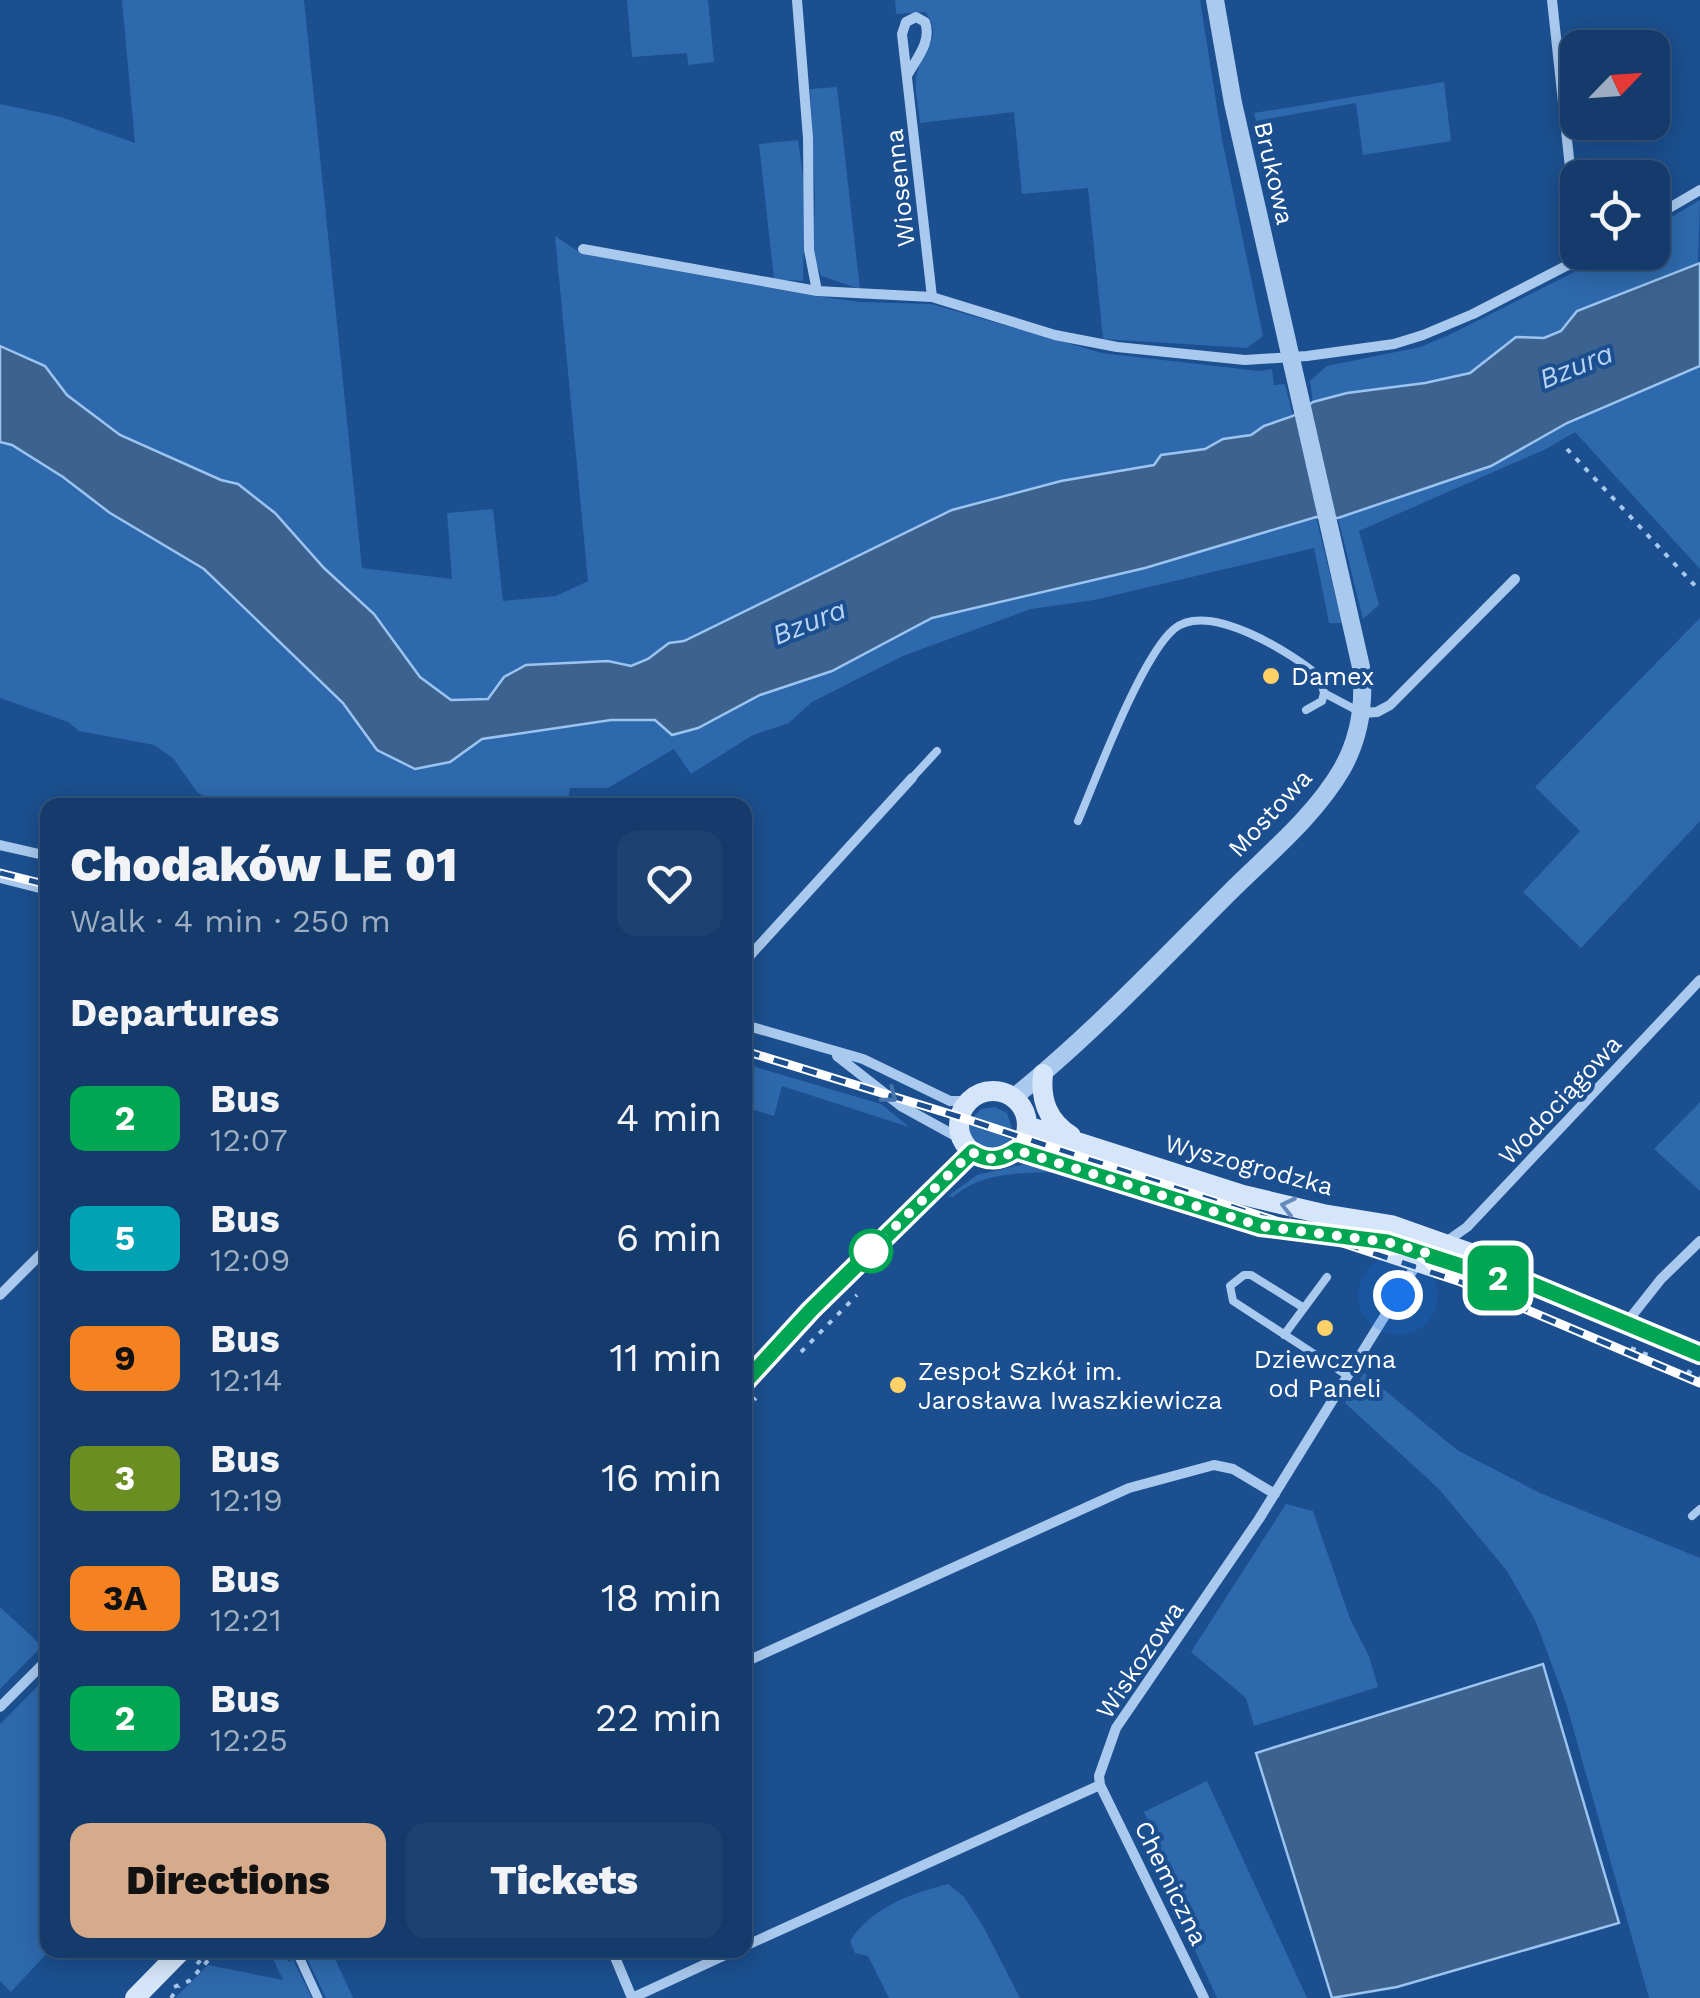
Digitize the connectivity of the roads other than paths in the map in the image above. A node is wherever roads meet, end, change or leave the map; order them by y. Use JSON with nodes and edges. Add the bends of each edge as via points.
{"nodes":[{"id":1,"x":796,"y":0,"type":"edge"},
{"id":2,"x":1215,"y":0,"type":"edge"},
{"id":3,"x":1552,"y":0,"type":"edge"},
{"id":4,"x":908,"y":74,"type":"junction"},
{"id":5,"x":1569,"y":160,"type":"edge"},
{"id":6,"x":1700,"y":190,"type":"edge"},
{"id":7,"x":1670,"y":208,"type":"edge"},
{"id":8,"x":582,"y":248,"type":"dead end"},
{"id":9,"x":1560,"y":268,"type":"edge"},
{"id":10,"x":817,"y":290,"type":"junction"},
{"id":11,"x":932,"y":297,"type":"junction"},
{"id":12,"x":1289,"y":357,"type":"junction"},
{"id":13,"x":1515,"y":579,"type":"dead end"},
{"id":14,"x":1324,"y":694,"type":"junction"},
{"id":15,"x":1306,"y":710,"type":"dead end"},
{"id":16,"x":1362,"y":713,"type":"junction"},
{"id":17,"x":937,"y":752,"type":"dead end"},
{"id":18,"x":912,"y":778,"type":"joint"},
{"id":19,"x":1078,"y":820,"type":"dead end"},
{"id":20,"x":0,"y":845,"type":"edge"},
{"id":21,"x":40,"y":854,"type":"edge"},
{"id":22,"x":0,"y":879,"type":"edge"},
{"id":23,"x":40,"y":890,"type":"edge"},
{"id":24,"x":752,"y":953,"type":"edge"},
{"id":25,"x":1700,"y":980,"type":"edge"},
{"id":26,"x":752,"y":1027,"type":"edge"},
{"id":27,"x":824,"y":1047,"type":"junction"},
{"id":28,"x":1043,"y":1074,"type":"junction"},
{"id":29,"x":1013,"y":1098,"type":"junction"},
{"id":30,"x":968,"y":1101,"type":"junction"},
{"id":31,"x":1027,"y":1126,"type":"junction"},
{"id":32,"x":1078,"y":1140,"type":"junction"},
{"id":33,"x":967,"y":1146,"type":"junction"},
{"id":34,"x":1016,"y":1150,"type":"junction"},
{"id":35,"x":1700,"y":1240,"type":"edge"},
{"id":36,"x":1437,"y":1248,"type":"junction"},
{"id":37,"x":40,"y":1255,"type":"edge"},
{"id":38,"x":1327,"y":1276,"type":"dead end"},
{"id":39,"x":0,"y":1295,"type":"edge"},
{"id":40,"x":1304,"y":1308,"type":"junction"},
{"id":41,"x":1626,"y":1322,"type":"junction"},
{"id":42,"x":1284,"y":1335,"type":"junction"},
{"id":43,"x":1700,"y":1354,"type":"edge"},
{"id":44,"x":752,"y":1374,"type":"edge"},
{"id":45,"x":1348,"y":1376,"type":"junction"},
{"id":46,"x":1274,"y":1494,"type":"junction"},
{"id":47,"x":1700,"y":1509,"type":"edge"},
{"id":48,"x":1692,"y":1516,"type":"dead end"},
{"id":49,"x":752,"y":1659,"type":"edge"},
{"id":50,"x":40,"y":1667,"type":"edge"},
{"id":51,"x":0,"y":1708,"type":"edge"},
{"id":52,"x":1100,"y":1785,"type":"junction"},
{"id":53,"x":752,"y":1943,"type":"edge"},
{"id":54,"x":174,"y":1958,"type":"edge"},
{"id":55,"x":300,"y":1958,"type":"edge"},
{"id":56,"x":615,"y":1958,"type":"edge"},
{"id":57,"x":719,"y":1958,"type":"edge"},
{"id":58,"x":135,"y":1998,"type":"edge"},
{"id":59,"x":318,"y":1998,"type":"edge"},
{"id":60,"x":632,"y":1998,"type":"edge"},
{"id":61,"x":1204,"y":1998,"type":"edge"}],
"edges":[{"from":1,"to":10,"type":"street","via":[[809,250]]},
{"from":2,"to":12,"type":"street","name":"Brukowa"},
{"from":3,"to":5,"type":"street"},
{"from":4,"to":4,"type":"street","name":"Wiosenna","via":[[902,34],[916,17],[928,30]]},
{"from":4,"to":11,"type":"street","name":"Wiosenna"},
{"from":6,"to":7,"type":"street"},
{"from":8,"to":10,"type":"street"},
{"from":9,"to":12,"type":"street","via":[[1423,335]]},
{"from":10,"to":11,"type":"street"},
{"from":11,"to":12,"type":"street","via":[[1055,335],[1116,346],[1245,360]]},
{"from":12,"to":16,"type":"street","name":"Mostowa","via":[[1361,666]]},
{"from":13,"to":16,"type":"street","via":[[1390,705]]},
{"from":14,"to":15,"type":"lane"},
{"from":14,"to":16,"type":"lane"},
{"from":14,"to":19,"type":"lane","via":[[1320,678],[1268,642],[1205,621],[1175,628],[1150,660]]},
{"from":16,"to":28,"type":"street","name":"Mostowa","via":[[1348,758],[1315,806]]},
{"from":17,"to":18,"type":"lane"},
{"from":18,"to":24,"type":"street"},
{"from":20,"to":21,"type":"street"},
{"from":22,"to":23,"type":"lane"},
{"from":25,"to":36,"type":"street","name":"Wodociągowa","via":[[1468,1227]]},
{"from":26,"to":27,"type":"street"},
{"from":27,"to":30,"type":"street","via":[[936,1096]]},
{"from":27,"to":33,"type":"street","one_way":true},
{"from":28,"to":29,"type":"street","name":"Mostowa"},
{"from":28,"to":32,"type":"main road","via":[[1048,1113]]},
{"from":29,"to":30,"type":"main road","via":[[995,1091]]},
{"from":29,"to":31,"type":"main road"},
{"from":30,"to":33,"type":"main road","via":[[960,1118]]},
{"from":31,"to":32,"type":"main road","name":"Wyszogrodzka"},
{"from":31,"to":34,"type":"main road"},
{"from":36,"to":32,"type":"main road","name":"Wyszogrodzka","one_way":true,"via":[[1392,1224],[1243,1195]]},
{"from":33,"to":34,"type":"main road","via":[[990,1159]]},
{"from":33,"to":44,"type":"main road"},
{"from":34,"to":36,"type":"main road","name":"Wyszogrodzka","via":[[1260,1226]]},
{"from":35,"to":41,"type":"street"},
{"from":36,"to":41,"type":"main road","name":"Wyszogrodzka","via":[[1498,1278],[1512,1276]]},
{"from":36,"to":45,"type":"street","name":"Wiskozowa","via":[[1415,1267]]},
{"from":37,"to":39,"type":"street"},
{"from":38,"to":40,"type":"lane"},
{"from":40,"to":42,"type":"lane"},
{"from":40,"to":42,"type":"lane","via":[[1251,1275],[1230,1286],[1232,1301]]},
{"from":41,"to":43,"type":"main road","name":"Wyszogrodzka"},
{"from":42,"to":45,"type":"lane"},
{"from":45,"to":46,"type":"street","name":"Wiskozowa"},
{"from":46,"to":49,"type":"street","via":[[1214,1465],[1129,1488]]},
{"from":46,"to":52,"type":"street","name":"Wiskozowa","via":[[1116,1728]]},
{"from":47,"to":48,"type":"lane"},
{"from":50,"to":51,"type":"street"},
{"from":52,"to":53,"type":"street"},
{"from":52,"to":61,"type":"street","name":"Chemiczna"},
{"from":54,"to":58,"type":"main road"},
{"from":55,"to":59,"type":"street"},
{"from":56,"to":60,"type":"street"},
{"from":57,"to":60,"type":"street"}]}
